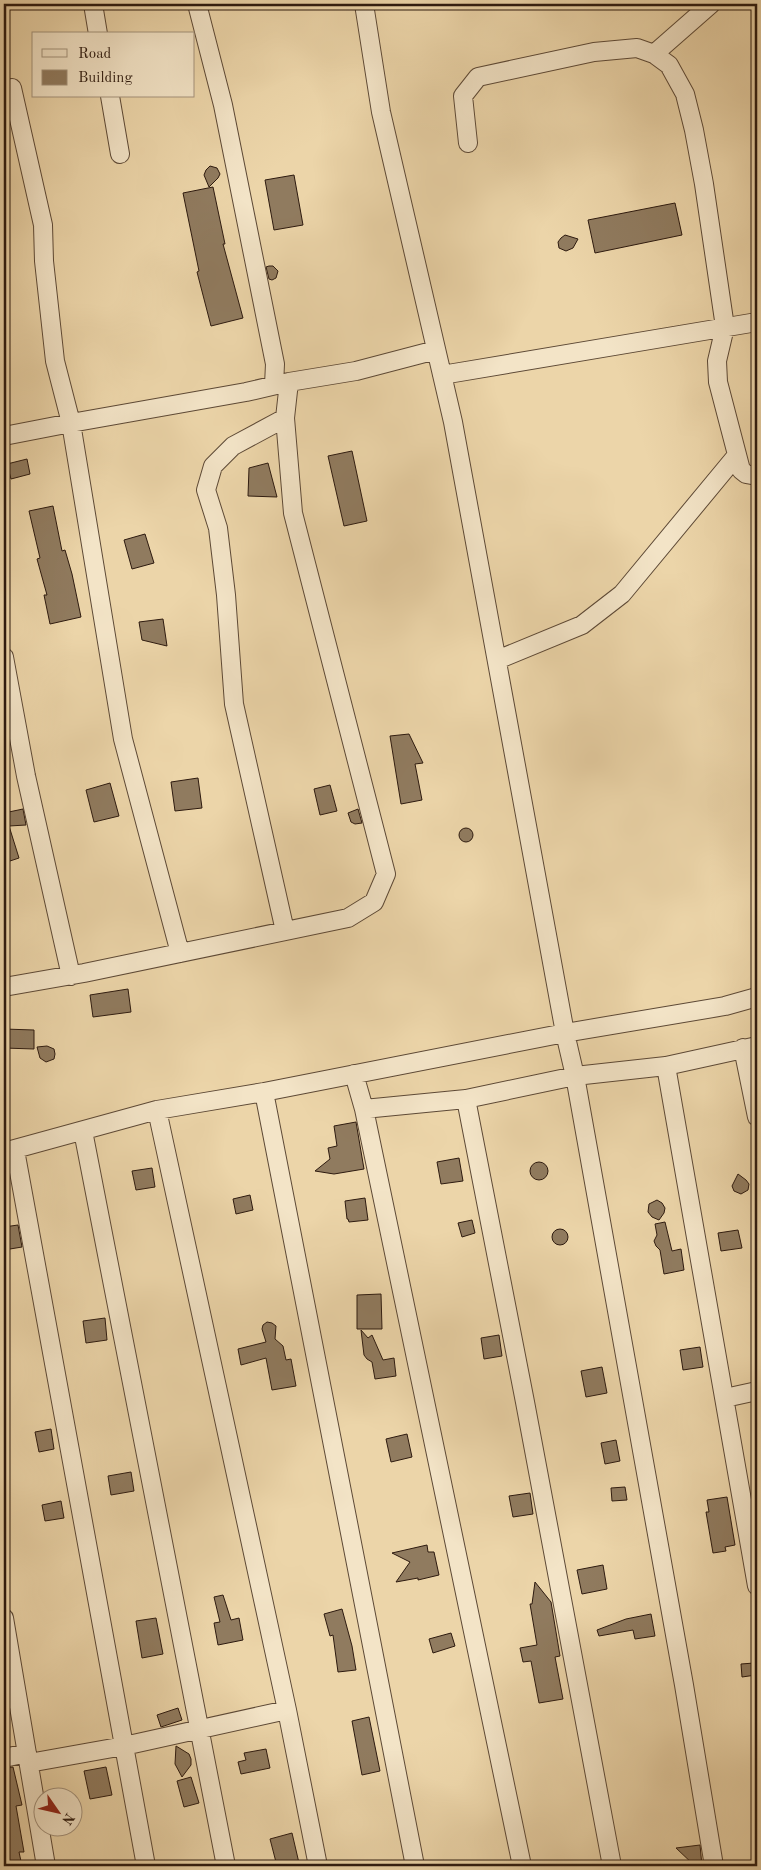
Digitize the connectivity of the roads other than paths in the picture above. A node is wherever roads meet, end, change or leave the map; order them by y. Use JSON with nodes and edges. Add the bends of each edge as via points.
{"nodes":[{"id":1,"x":93,"y":4,"type":"edge"},
{"id":2,"x":197,"y":4,"type":"edge"},
{"id":3,"x":364,"y":4,"type":"edge"},
{"id":4,"x":711,"y":4,"type":"edge"},
{"id":5,"x":98,"y":32,"type":"edge"},
{"id":6,"x":654,"y":54,"type":"junction"},
{"id":7,"x":12,"y":88,"type":"dead end"},
{"id":8,"x":110,"y":98,"type":"edge"},
{"id":9,"x":468,"y":143,"type":"dead end"},
{"id":10,"x":120,"y":154,"type":"dead end"},
{"id":11,"x":757,"y":322,"type":"edge"},
{"id":12,"x":725,"y":327,"type":"junction"},
{"id":13,"x":436,"y":350,"type":"junction"},
{"id":14,"x":442,"y":375,"type":"junction"},
{"id":15,"x":282,"y":384,"type":"junction"},
{"id":16,"x":286,"y":418,"type":"junction"},
{"id":17,"x":71,"y":424,"type":"junction"},
{"id":18,"x":4,"y":436,"type":"edge"},
{"id":19,"x":737,"y":455,"type":"junction"},
{"id":20,"x":757,"y":476,"type":"edge"},
{"id":21,"x":4,"y":656,"type":"edge"},
{"id":22,"x":497,"y":660,"type":"junction"},
{"id":23,"x":285,"y":931,"type":"junction"},
{"id":24,"x":180,"y":953,"type":"junction"},
{"id":25,"x":71,"y":976,"type":"junction"},
{"id":26,"x":4,"y":987,"type":"edge"},
{"id":27,"x":757,"y":997,"type":"edge"},
{"id":28,"x":566,"y":1033,"type":"junction"},
{"id":29,"x":750,"y":1047,"type":"edge"},
{"id":30,"x":666,"y":1066,"type":"junction"},
{"id":31,"x":354,"y":1074,"type":"junction"},
{"id":32,"x":575,"y":1076,"type":"junction"},
{"id":33,"x":264,"y":1092,"type":"junction"},
{"id":34,"x":466,"y":1099,"type":"junction"},
{"id":35,"x":364,"y":1109,"type":"junction"},
{"id":36,"x":157,"y":1110,"type":"junction"},
{"id":37,"x":757,"y":1117,"type":"edge"},
{"id":38,"x":83,"y":1131,"type":"junction"},
{"id":39,"x":9,"y":1151,"type":"edge"},
{"id":40,"x":757,"y":1391,"type":"edge"},
{"id":41,"x":725,"y":1398,"type":"junction"},
{"id":42,"x":757,"y":1586,"type":"edge"},
{"id":43,"x":4,"y":1618,"type":"edge"},
{"id":44,"x":287,"y":1710,"type":"junction"},
{"id":45,"x":200,"y":1730,"type":"junction"},
{"id":46,"x":124,"y":1746,"type":"junction"},
{"id":47,"x":4,"y":1758,"type":"edge"},
{"id":48,"x":28,"y":1758,"type":"junction"},
{"id":49,"x":46,"y":1866,"type":"edge"},
{"id":50,"x":146,"y":1866,"type":"edge"},
{"id":51,"x":226,"y":1866,"type":"edge"},
{"id":52,"x":318,"y":1866,"type":"edge"},
{"id":53,"x":415,"y":1866,"type":"edge"},
{"id":54,"x":522,"y":1866,"type":"edge"},
{"id":55,"x":612,"y":1866,"type":"edge"},
{"id":56,"x":714,"y":1866,"type":"edge"}],
"edges":[{"from":1,"to":5,"type":"street"},
{"from":2,"to":15,"type":"street","via":[[225,114],[274,364]]},
{"from":3,"to":13,"type":"street","via":[[381,112]]},
{"from":4,"to":6,"type":"street"},
{"from":6,"to":9,"type":"street","via":[[637,48],[594,52],[478,76],[463,96]]},
{"from":6,"to":12,"type":"street","via":[[669,65],[685,94],[704,184]]},
{"from":7,"to":17,"type":"street","via":[[43,225],[56,360]]},
{"from":8,"to":10,"type":"street"},
{"from":11,"to":12,"type":"street"},
{"from":12,"to":14,"type":"street"},
{"from":12,"to":19,"type":"street","via":[[717,361],[718,382]]},
{"from":13,"to":14,"type":"street"},
{"from":13,"to":15,"type":"street","via":[[356,371]]},
{"from":14,"to":22,"type":"street"},
{"from":15,"to":16,"type":"street"},
{"from":15,"to":17,"type":"street"},
{"from":16,"to":23,"type":"street","via":[[233,446],[213,466],[206,490],[218,528],[234,704]]},
{"from":16,"to":23,"type":"street","via":[[293,514],[386,874],[374,902],[348,918]]},
{"from":17,"to":18,"type":"street"},
{"from":17,"to":24,"type":"street","via":[[123,739]]},
{"from":19,"to":20,"type":"street","via":[[742,470]]},
{"from":19,"to":22,"type":"street","via":[[622,594],[582,625]]},
{"from":21,"to":25,"type":"street","via":[[26,776]]},
{"from":22,"to":28,"type":"street"},
{"from":23,"to":24,"type":"street"},
{"from":24,"to":25,"type":"street"},
{"from":25,"to":26,"type":"street"},
{"from":27,"to":28,"type":"street","via":[[725,1006]]},
{"from":28,"to":31,"type":"street"},
{"from":28,"to":32,"type":"street"},
{"from":29,"to":30,"type":"street"},
{"from":29,"to":37,"type":"street"},
{"from":30,"to":32,"type":"street"},
{"from":30,"to":41,"type":"street"},
{"from":31,"to":33,"type":"street"},
{"from":31,"to":35,"type":"street"},
{"from":32,"to":34,"type":"street"},
{"from":32,"to":56,"type":"street"},
{"from":33,"to":36,"type":"street"},
{"from":33,"to":53,"type":"street"},
{"from":34,"to":35,"type":"street"},
{"from":34,"to":55,"type":"street"},
{"from":35,"to":54,"type":"street"},
{"from":36,"to":38,"type":"street"},
{"from":36,"to":44,"type":"street"},
{"from":38,"to":39,"type":"street"},
{"from":38,"to":45,"type":"street"},
{"from":39,"to":46,"type":"street"},
{"from":40,"to":41,"type":"street"},
{"from":41,"to":42,"type":"street"},
{"from":43,"to":48,"type":"street"},
{"from":44,"to":45,"type":"street"},
{"from":44,"to":52,"type":"street"},
{"from":45,"to":46,"type":"street"},
{"from":45,"to":51,"type":"street"},
{"from":46,"to":48,"type":"street"},
{"from":46,"to":50,"type":"street"},
{"from":47,"to":48,"type":"street"},
{"from":48,"to":49,"type":"street"}]}
